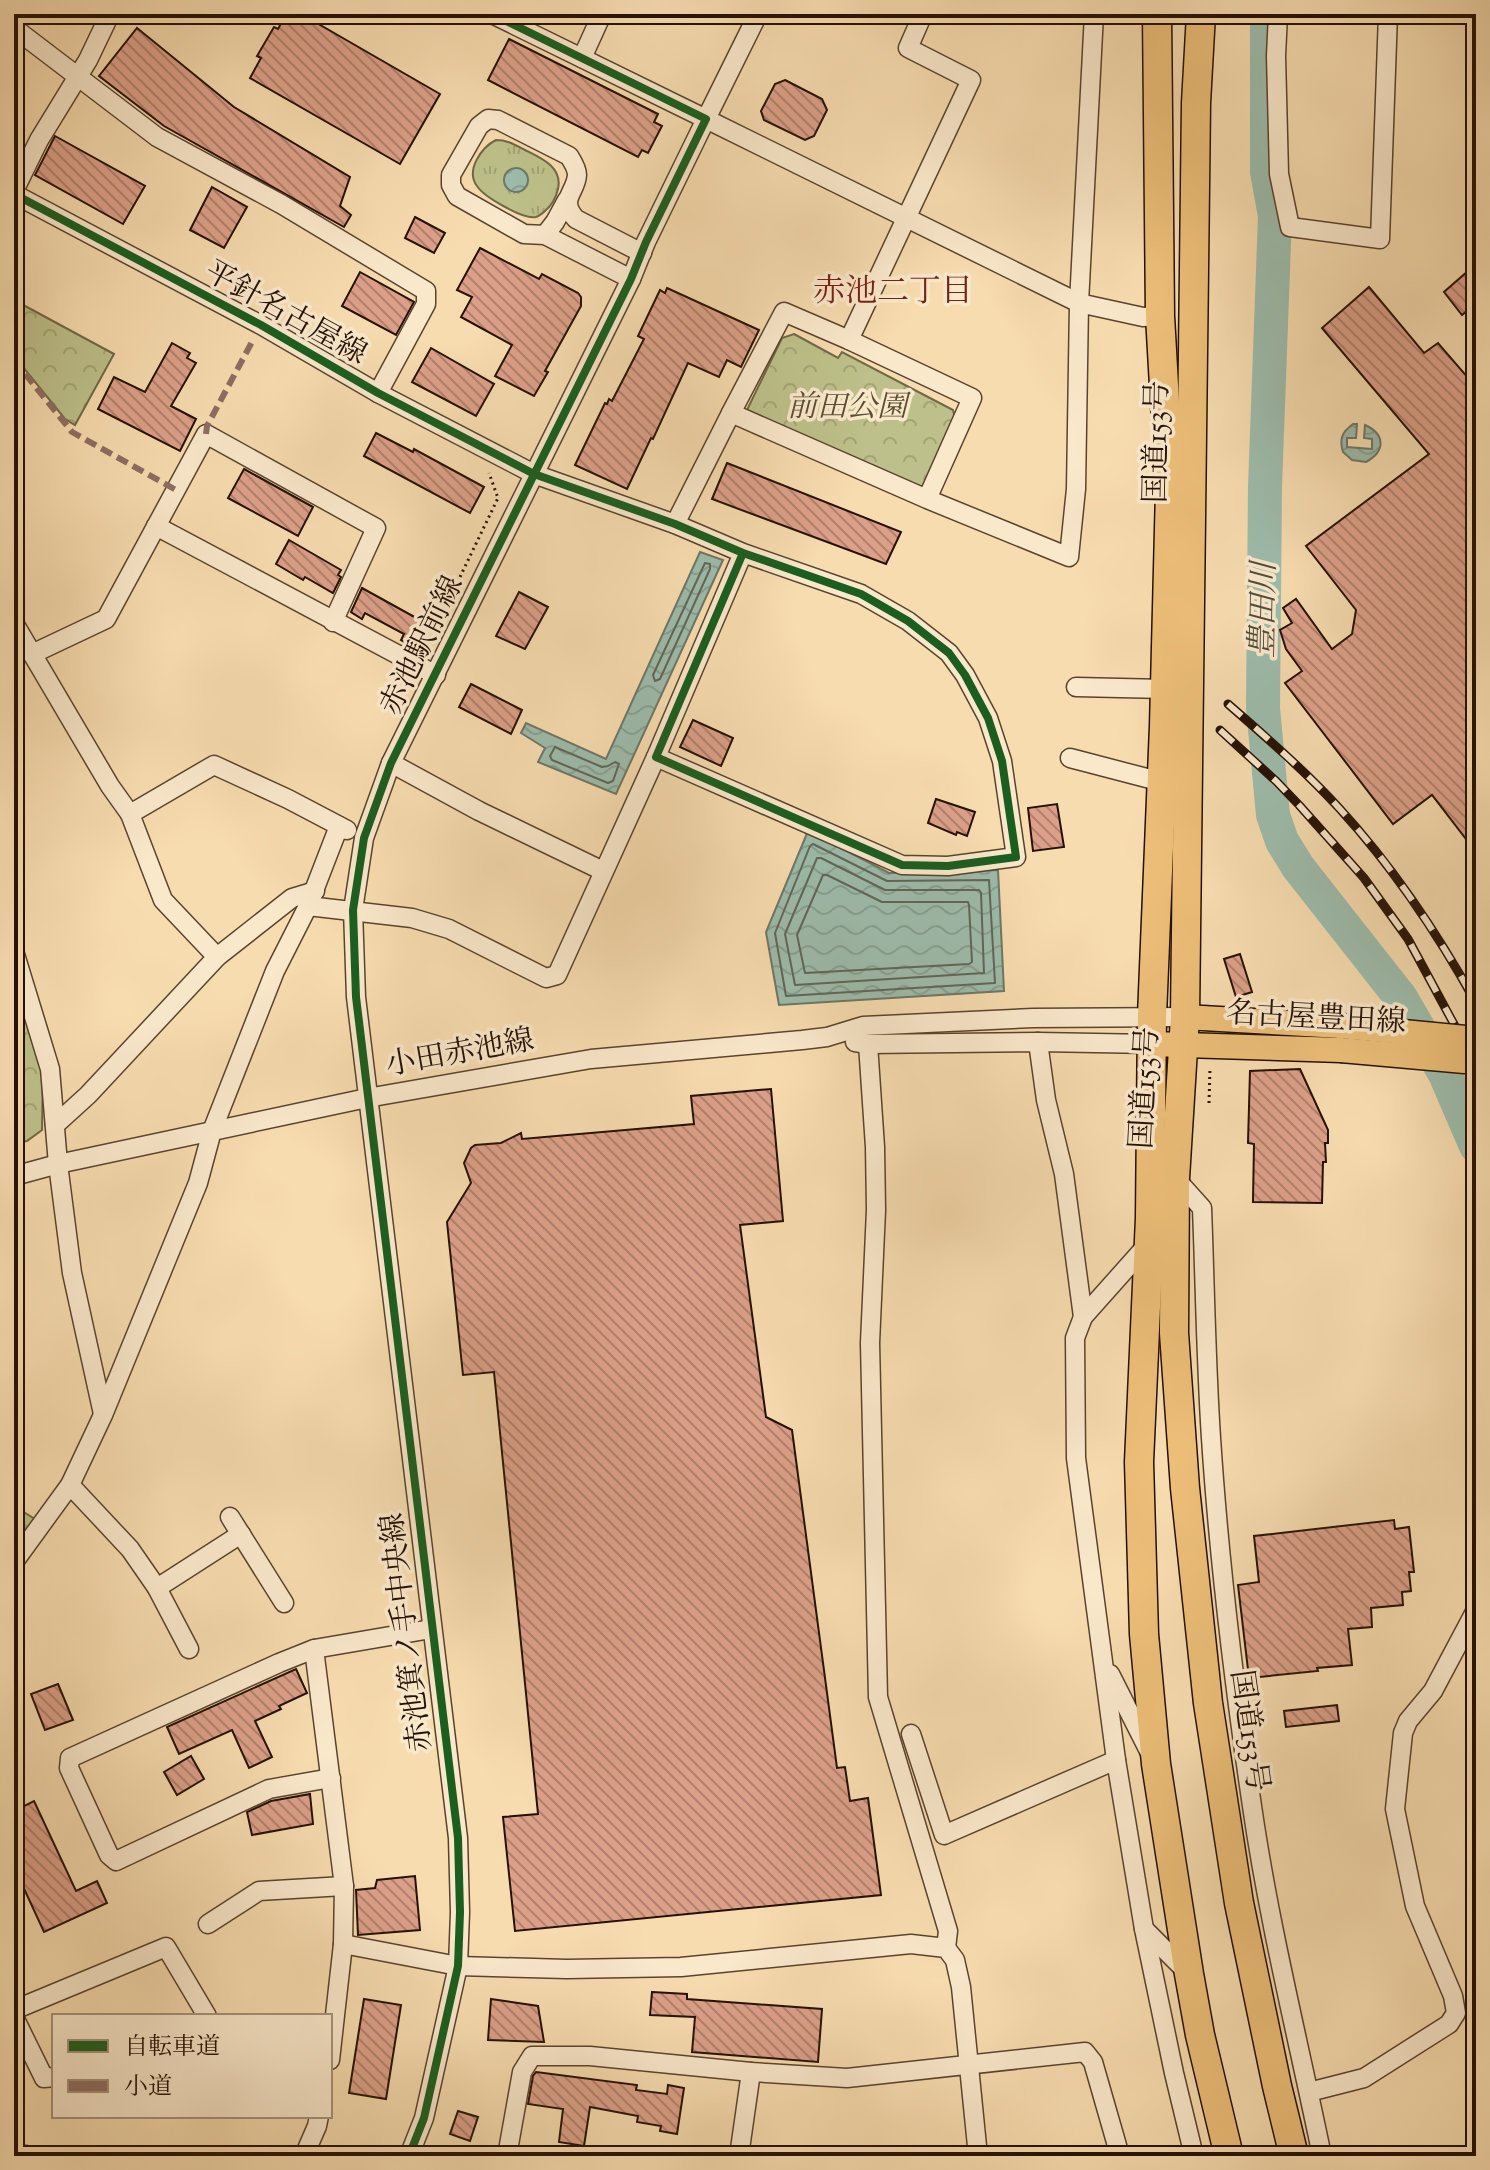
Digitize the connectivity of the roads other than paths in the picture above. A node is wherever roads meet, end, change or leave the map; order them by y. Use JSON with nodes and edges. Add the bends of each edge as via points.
{"nodes":[{"id":1,"x":110,"y":14,"type":"edge"},
{"id":2,"x":492,"y":14,"type":"edge"},
{"id":3,"x":602,"y":14,"type":"edge"},
{"id":4,"x":758,"y":14,"type":"edge"},
{"id":5,"x":923,"y":14,"type":"edge"},
{"id":6,"x":1094,"y":14,"type":"edge"},
{"id":7,"x":1157,"y":14,"type":"edge"},
{"id":8,"x":1201,"y":14,"type":"edge"},
{"id":9,"x":1278,"y":14,"type":"edge"},
{"id":10,"x":1388,"y":14,"type":"edge"},
{"id":11,"x":14,"y":28,"type":"edge"},
{"id":12,"x":582,"y":58,"type":"junction"},
{"id":13,"x":78,"y":76,"type":"junction"},
{"id":14,"x":706,"y":119,"type":"junction"},
{"id":15,"x":14,"y":192,"type":"edge"},
{"id":16,"x":567,"y":200,"type":"junction"},
{"id":17,"x":905,"y":218,"type":"junction"},
{"id":18,"x":545,"y":235,"type":"junction"},
{"id":19,"x":644,"y":248,"type":"junction"},
{"id":20,"x":631,"y":279,"type":"junction"},
{"id":21,"x":1079,"y":303,"type":"junction"},
{"id":22,"x":1160,"y":316,"type":"junction"},
{"id":23,"x":849,"y":340,"type":"junction"},
{"id":24,"x":378,"y":393,"type":"junction"},
{"id":25,"x":731,"y":413,"type":"junction"},
{"id":26,"x":534,"y":474,"type":"junction"},
{"id":27,"x":927,"y":499,"type":"junction"},
{"id":28,"x":675,"y":524,"type":"junction"},
{"id":29,"x":156,"y":526,"type":"junction"},
{"id":30,"x":743,"y":553,"type":"junction"},
{"id":31,"x":333,"y":622,"type":"junction"},
{"id":32,"x":14,"y":623,"type":"edge"},
{"id":33,"x":32,"y":654,"type":"junction"},
{"id":34,"x":436,"y":675,"type":"junction"},
{"id":35,"x":1076,"y":687,"type":"dead end"},
{"id":36,"x":1165,"y":689,"type":"junction"},
{"id":37,"x":656,"y":757,"type":"junction"},
{"id":38,"x":1070,"y":758,"type":"dead end"},
{"id":39,"x":391,"y":763,"type":"junction"},
{"id":40,"x":1162,"y":782,"type":"junction"},
{"id":41,"x":130,"y":814,"type":"junction"},
{"id":42,"x":339,"y":826,"type":"junction"},
{"id":43,"x":364,"y":838,"type":"junction"},
{"id":44,"x":603,"y":871,"type":"junction"},
{"id":45,"x":311,"y":899,"type":"junction"},
{"id":46,"x":353,"y":910,"type":"junction"},
{"id":47,"x":14,"y":951,"type":"edge"},
{"id":48,"x":217,"y":957,"type":"junction"},
{"id":49,"x":1152,"y":1030,"type":"junction"},
{"id":50,"x":1184,"y":1030,"type":"junction"},
{"id":51,"x":827,"y":1037,"type":"junction"},
{"id":52,"x":1341,"y":1038,"type":"junction"},
{"id":53,"x":1476,"y":1039,"type":"edge"},
{"id":54,"x":1038,"y":1042,"type":"junction"},
{"id":55,"x":868,"y":1044,"type":"junction"},
{"id":56,"x":1476,"y":1062,"type":"edge"},
{"id":57,"x":367,"y":1098,"type":"junction"},
{"id":58,"x":55,"y":1125,"type":"junction"},
{"id":59,"x":212,"y":1131,"type":"junction"},
{"id":60,"x":58,"y":1164,"type":"junction"},
{"id":61,"x":14,"y":1176,"type":"edge"},
{"id":62,"x":1175,"y":1178,"type":"junction"},
{"id":63,"x":1148,"y":1244,"type":"junction"},
{"id":64,"x":1083,"y":1317,"type":"junction"},
{"id":65,"x":103,"y":1415,"type":"junction"},
{"id":66,"x":70,"y":1485,"type":"junction"},
{"id":67,"x":230,"y":1517,"type":"dead end"},
{"id":68,"x":241,"y":1534,"type":"junction"},
{"id":69,"x":14,"y":1562,"type":"edge"},
{"id":70,"x":157,"y":1588,"type":"junction"},
{"id":71,"x":284,"y":1603,"type":"dead end"},
{"id":72,"x":1476,"y":1610,"type":"edge"},
{"id":73,"x":431,"y":1629,"type":"junction"},
{"id":74,"x":189,"y":1649,"type":"dead end"},
{"id":75,"x":314,"y":1649,"type":"junction"},
{"id":76,"x":1102,"y":1660,"type":"junction"},
{"id":77,"x":911,"y":1734,"type":"dead end"},
{"id":78,"x":1116,"y":1760,"type":"junction"},
{"id":79,"x":1156,"y":1764,"type":"junction"},
{"id":80,"x":331,"y":1778,"type":"junction"},
{"id":81,"x":344,"y":1886,"type":"junction"},
{"id":82,"x":1239,"y":1903,"type":"junction"},
{"id":83,"x":1271,"y":1916,"type":"junction"},
{"id":84,"x":208,"y":1924,"type":"dead end"},
{"id":85,"x":1144,"y":1929,"type":"junction"},
{"id":86,"x":343,"y":1944,"type":"junction"},
{"id":87,"x":946,"y":1948,"type":"junction"},
{"id":88,"x":458,"y":1966,"type":"junction"},
{"id":89,"x":1189,"y":1974,"type":"junction"},
{"id":90,"x":14,"y":2010,"type":"edge"},
{"id":91,"x":206,"y":2014,"type":"edge"},
{"id":92,"x":14,"y":2017,"type":"edge"},
{"id":93,"x":332,"y":2042,"type":"edge"},
{"id":94,"x":969,"y":2065,"type":"junction"},
{"id":95,"x":751,"y":2072,"type":"junction"},
{"id":96,"x":52,"y":2077,"type":"edge"},
{"id":97,"x":1309,"y":2092,"type":"junction"},
{"id":98,"x":319,"y":2118,"type":"edge"},
{"id":99,"x":1299,"y":2153,"type":"edge"},
{"id":100,"x":304,"y":2156,"type":"edge"},
{"id":101,"x":409,"y":2156,"type":"edge"},
{"id":102,"x":507,"y":2156,"type":"edge"},
{"id":103,"x":739,"y":2156,"type":"edge"},
{"id":104,"x":978,"y":2156,"type":"edge"},
{"id":105,"x":1120,"y":2156,"type":"edge"},
{"id":106,"x":1194,"y":2156,"type":"edge"},
{"id":107,"x":1229,"y":2156,"type":"edge"},
{"id":108,"x":1322,"y":2156,"type":"edge"}],
"edges":[{"from":1,"to":13,"type":"street"},
{"from":2,"to":12,"type":"street"},
{"from":3,"to":12,"type":"street"},
{"from":4,"to":14,"type":"street","name":"赤池駅前線"},
{"from":5,"to":17,"type":"street","via":[[908,48],[971,80]]},
{"from":6,"to":21,"type":"street"},
{"from":7,"to":22,"type":"highway","name":"国道153号"},
{"from":8,"to":50,"type":"highway","name":"国道153号"},
{"from":9,"to":10,"type":"street","via":[[1279,174],[1290,227],[1380,239]]},
{"from":11,"to":13,"type":"street"},
{"from":12,"to":14,"type":"street"},
{"from":13,"to":15,"type":"street"},
{"from":13,"to":24,"type":"street","via":[[157,137],[426,291],[426,304]]},
{"from":14,"to":17,"type":"street"},
{"from":14,"to":19,"type":"street","name":"赤池駅前線"},
{"from":15,"to":24,"type":"street","name":"平針名古屋線"},
{"from":16,"to":18,"type":"street"},
{"from":16,"to":18,"type":"street","via":[[577,176],[569,156],[498,120],[479,126],[451,175],[457,196],[524,234]]},
{"from":16,"to":19,"type":"street","via":[[576,219]]},
{"from":17,"to":21,"type":"street"},
{"from":17,"to":23,"type":"street"},
{"from":18,"to":20,"type":"street"},
{"from":19,"to":20,"type":"street","name":"赤池駅前線"},
{"from":20,"to":26,"type":"street","name":"赤池駅前線"},
{"from":21,"to":22,"type":"street"},
{"from":21,"to":27,"type":"street","via":[[1076,489],[1069,557]]},
{"from":22,"to":36,"type":"highway","name":"国道153号","via":[[1170,490]]},
{"from":23,"to":25,"type":"street","via":[[784,312]]},
{"from":23,"to":27,"type":"street","via":[[972,398]]},
{"from":24,"to":26,"type":"street","name":"平針名古屋線"},
{"from":25,"to":27,"type":"street"},
{"from":25,"to":28,"type":"street"},
{"from":26,"to":28,"type":"street","name":"平針名古屋線"},
{"from":26,"to":34,"type":"street","name":"赤池駅前線"},
{"from":28,"to":30,"type":"street","name":"平針名古屋線"},
{"from":29,"to":31,"type":"street"},
{"from":29,"to":31,"type":"street","via":[[206,434],[376,528]]},
{"from":29,"to":33,"type":"street","via":[[106,619]]},
{"from":30,"to":37,"type":"street"},
{"from":30,"to":37,"type":"street","name":"平針名古屋線","via":[[861,594],[949,653],[982,707],[1002,761],[1016,857],[948,866],[902,865]]},
{"from":31,"to":34,"type":"street"},
{"from":32,"to":33,"type":"street"},
{"from":33,"to":41,"type":"street"},
{"from":34,"to":39,"type":"street","name":"赤池駅前線"},
{"from":35,"to":36,"type":"street"},
{"from":36,"to":40,"type":"highway","name":"国道153号"},
{"from":37,"to":44,"type":"street"},
{"from":38,"to":40,"type":"street"},
{"from":39,"to":43,"type":"street","name":"赤池駅前線"},
{"from":39,"to":44,"type":"street"},
{"from":40,"to":49,"type":"highway","name":"国道153号"},
{"from":41,"to":42,"type":"street","via":[[214,765]]},
{"from":41,"to":48,"type":"street","via":[[163,900]]},
{"from":42,"to":43,"type":"street"},
{"from":42,"to":45,"type":"street"},
{"from":43,"to":46,"type":"street","name":"赤池駅前線"},
{"from":44,"to":46,"type":"street","via":[[557,975],[546,978],[449,929]]},
{"from":45,"to":46,"type":"street"},
{"from":45,"to":48,"type":"street","via":[[292,898]]},
{"from":45,"to":59,"type":"street","via":[[275,971]]},
{"from":46,"to":57,"type":"street","name":"赤池駅前線"},
{"from":47,"to":58,"type":"street","via":[[50,1069]]},
{"from":48,"to":58,"type":"street"},
{"from":49,"to":50,"type":"main road","name":"名古屋豊田線"},
{"from":49,"to":51,"type":"street","name":"小田赤池線","via":[[1033,1018],[863,1026]]},
{"from":49,"to":54,"type":"street","name":"小田赤池線"},
{"from":49,"to":63,"type":"highway","name":"国道153号"},
{"from":50,"to":52,"type":"main road","name":"名古屋豊田線"},
{"from":50,"to":62,"type":"highway","name":"国道153号"},
{"from":51,"to":55,"type":"street","name":"小田赤池線"},
{"from":51,"to":57,"type":"street","name":"小田赤池線","via":[[591,1059]]},
{"from":52,"to":53,"type":"main road","name":"名古屋豊田線","bridge":true},
{"from":52,"to":56,"type":"main road","name":"名古屋豊田線","bridge":true},
{"from":54,"to":55,"type":"street","name":"小田赤池線"},
{"from":54,"to":64,"type":"street","via":[[1064,1174]]},
{"from":55,"to":87,"type":"street","via":[[876,1210],[870,1343],[878,1697],[948,1931]]},
{"from":57,"to":59,"type":"street","name":"小田赤池線"},
{"from":57,"to":73,"type":"street","name":"赤池箕ノ手中央線"},
{"from":58,"to":60,"type":"street"},
{"from":59,"to":60,"type":"street","name":"小田赤池線"},
{"from":59,"to":65,"type":"street","via":[[198,1183]]},
{"from":60,"to":61,"type":"street","name":"小田赤池線"},
{"from":60,"to":65,"type":"street","via":[[72,1273]]},
{"from":62,"to":82,"type":"highway","name":"国道153号","via":[[1174,1333],[1185,1488],[1208,1703]]},
{"from":62,"to":83,"type":"street","via":[[1202,1208],[1211,1442],[1252,1807]]},
{"from":63,"to":64,"type":"street"},
{"from":63,"to":79,"type":"highway","name":"国道153号","via":[[1139,1462],[1144,1634]]},
{"from":64,"to":76,"type":"street","via":[[1075,1338],[1076,1458]]},
{"from":65,"to":66,"type":"street"},
{"from":66,"to":69,"type":"street"},
{"from":66,"to":70,"type":"street","via":[[130,1549]]},
{"from":67,"to":68,"type":"street"},
{"from":68,"to":70,"type":"street"},
{"from":68,"to":71,"type":"street"},
{"from":70,"to":74,"type":"street"},
{"from":72,"to":97,"type":"street","via":[[1433,1691],[1403,1733],[1395,1809],[1415,1906],[1456,2013],[1449,2024],[1364,2078]]},
{"from":73,"to":75,"type":"street"},
{"from":73,"to":88,"type":"street","name":"赤池箕ノ手中央線","via":[[458,1838]]},
{"from":75,"to":80,"type":"street"},
{"from":75,"to":80,"type":"street","via":[[70,1758],[69,1768],[116,1861],[269,1789]]},
{"from":76,"to":78,"type":"street"},
{"from":76,"to":79,"type":"street"},
{"from":77,"to":78,"type":"street","via":[[944,1835]]},
{"from":78,"to":85,"type":"street"},
{"from":79,"to":89,"type":"highway","name":"国道153号"},
{"from":80,"to":81,"type":"street"},
{"from":81,"to":84,"type":"street","via":[[259,1891]]},
{"from":81,"to":86,"type":"street"},
{"from":82,"to":83,"type":"street"},
{"from":82,"to":99,"type":"highway","name":"国道153号","via":[[1277,2086]]},
{"from":83,"to":97,"type":"street"},
{"from":85,"to":89,"type":"street"},
{"from":85,"to":106,"type":"street"},
{"from":86,"to":88,"type":"street"},
{"from":86,"to":93,"type":"street"},
{"from":87,"to":88,"type":"street","via":[[911,1944],[681,1967]]},
{"from":87,"to":94,"type":"street","via":[[955,1960],[961,1987]]},
{"from":88,"to":101,"type":"street","name":"赤池箕ノ手中央線","via":[[424,2118]]},
{"from":89,"to":107,"type":"highway","name":"国道153号"},
{"from":90,"to":91,"type":"street","via":[[166,1947]]},
{"from":92,"to":96,"type":"street","via":[[44,2078]]},
{"from":94,"to":95,"type":"street","via":[[847,2078]]},
{"from":94,"to":104,"type":"street"},
{"from":94,"to":105,"type":"street","via":[[1085,2052],[1093,2062]]},
{"from":95,"to":102,"type":"street","via":[[590,2056],[532,2056],[522,2072]]},
{"from":95,"to":103,"type":"street"},
{"from":97,"to":108,"type":"street"},
{"from":98,"to":100,"type":"street"}]}
